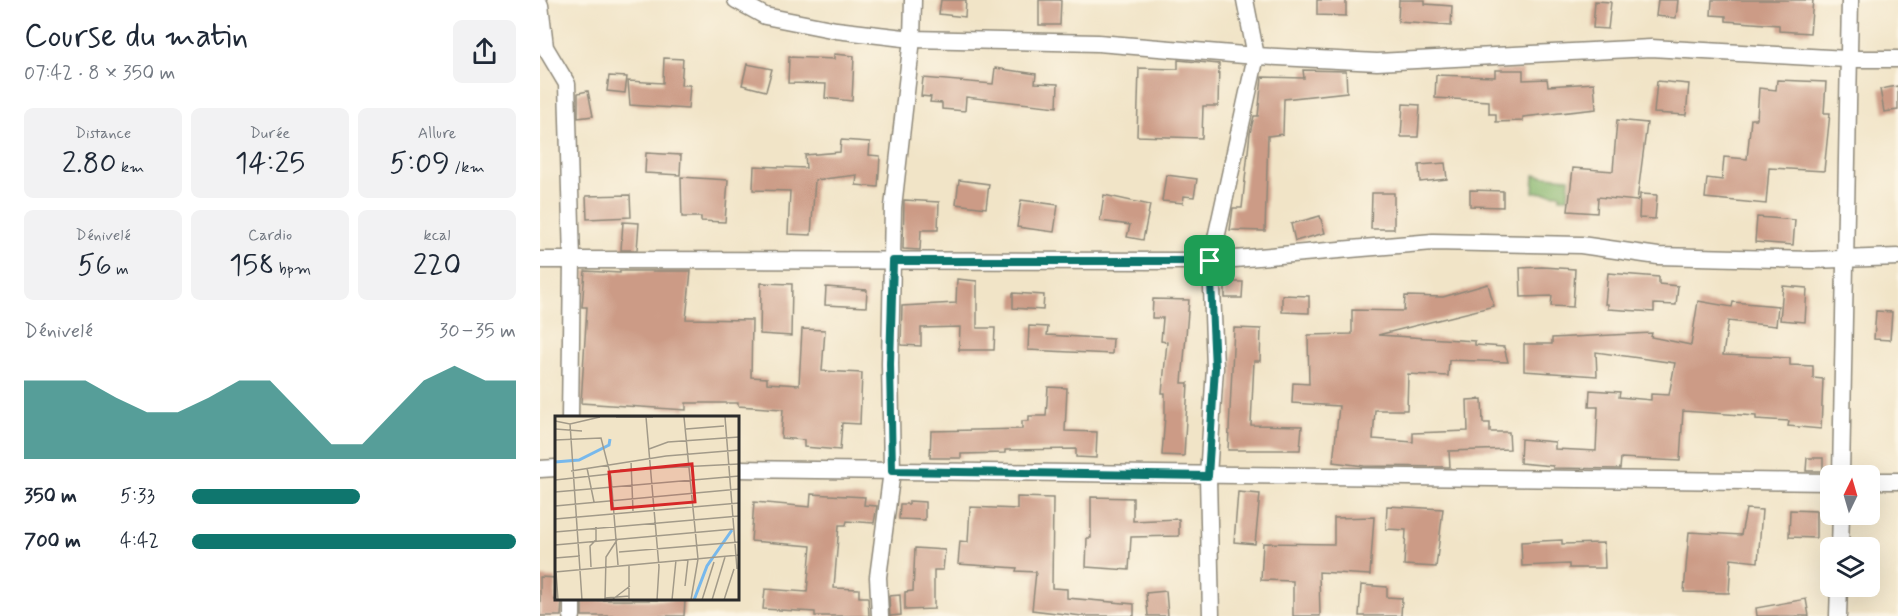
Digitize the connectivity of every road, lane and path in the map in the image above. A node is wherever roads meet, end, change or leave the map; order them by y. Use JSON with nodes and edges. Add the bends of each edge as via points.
{"nodes":[{"id":1,"x":736,"y":0,"type":"edge"},
{"id":2,"x":912,"y":0,"type":"edge"},
{"id":3,"x":1245,"y":0,"type":"edge"},
{"id":4,"x":1850,"y":0,"type":"edge"},
{"id":5,"x":540,"y":4,"type":"edge"},
{"id":6,"x":912,"y":39,"type":"junction"},
{"id":7,"x":543,"y":47,"type":"edge"},
{"id":8,"x":1256,"y":56,"type":"junction"},
{"id":9,"x":1847,"y":59,"type":"junction"},
{"id":10,"x":1898,"y":59,"type":"edge"},
{"id":11,"x":1898,"y":257,"type":"edge"},
{"id":12,"x":1844,"y":258,"type":"junction"},
{"id":13,"x":540,"y":260,"type":"edge"},
{"id":14,"x":572,"y":260,"type":"junction"},
{"id":15,"x":893,"y":261,"type":"junction"},
{"id":16,"x":1210,"y":261,"type":"junction"},
{"id":17,"x":570,"y":416,"type":"edge"},
{"id":18,"x":1841,"y":465,"type":"edge"},
{"id":19,"x":555,"y":468,"type":"edge"},
{"id":20,"x":540,"y":469,"type":"edge"},
{"id":21,"x":740,"y":469,"type":"edge"},
{"id":22,"x":892,"y":471,"type":"junction"},
{"id":23,"x":1208,"y":476,"type":"junction"},
{"id":24,"x":1880,"y":481,"type":"edge"},
{"id":25,"x":1898,"y":481,"type":"edge"},
{"id":26,"x":1820,"y":482,"type":"edge"},
{"id":27,"x":1839,"y":597,"type":"edge"},
{"id":28,"x":572,"y":601,"type":"edge"},
{"id":29,"x":573,"y":616,"type":"edge"},
{"id":30,"x":880,"y":616,"type":"edge"},
{"id":31,"x":1211,"y":616,"type":"edge"},
{"id":32,"x":1838,"y":616,"type":"edge"}],
"edges":[{"from":1,"to":6,"type":"street","via":[[765,16]]},
{"from":2,"to":6,"type":"street"},
{"from":3,"to":8,"type":"street"},
{"from":4,"to":9,"type":"street"},
{"from":5,"to":7,"type":"street"},
{"from":6,"to":8,"type":"street","via":[[1098,43]]},
{"from":6,"to":15,"type":"street","via":[[893,207]]},
{"from":7,"to":14,"type":"street","via":[[567,84]]},
{"from":8,"to":9,"type":"street","via":[[1377,62],[1651,48]]},
{"from":8,"to":16,"type":"street"},
{"from":9,"to":10,"type":"street"},
{"from":9,"to":12,"type":"street"},
{"from":11,"to":12,"type":"street"},
{"from":12,"to":16,"type":"street","via":[[1658,256],[1581,245],[1433,242]]},
{"from":12,"to":18,"type":"street"},
{"from":13,"to":14,"type":"street"},
{"from":14,"to":15,"type":"street"},
{"from":14,"to":17,"type":"street"},
{"from":15,"to":16,"type":"street"},
{"from":15,"to":22,"type":"street"},
{"from":16,"to":23,"type":"street","via":[[1215,368]]},
{"from":19,"to":20,"type":"street"},
{"from":21,"to":22,"type":"street"},
{"from":22,"to":23,"type":"street"},
{"from":22,"to":30,"type":"street","via":[[878,577]]},
{"from":23,"to":26,"type":"street"},
{"from":23,"to":31,"type":"street"},
{"from":24,"to":25,"type":"street"},
{"from":27,"to":32,"type":"street"},
{"from":28,"to":29,"type":"street"}]}
